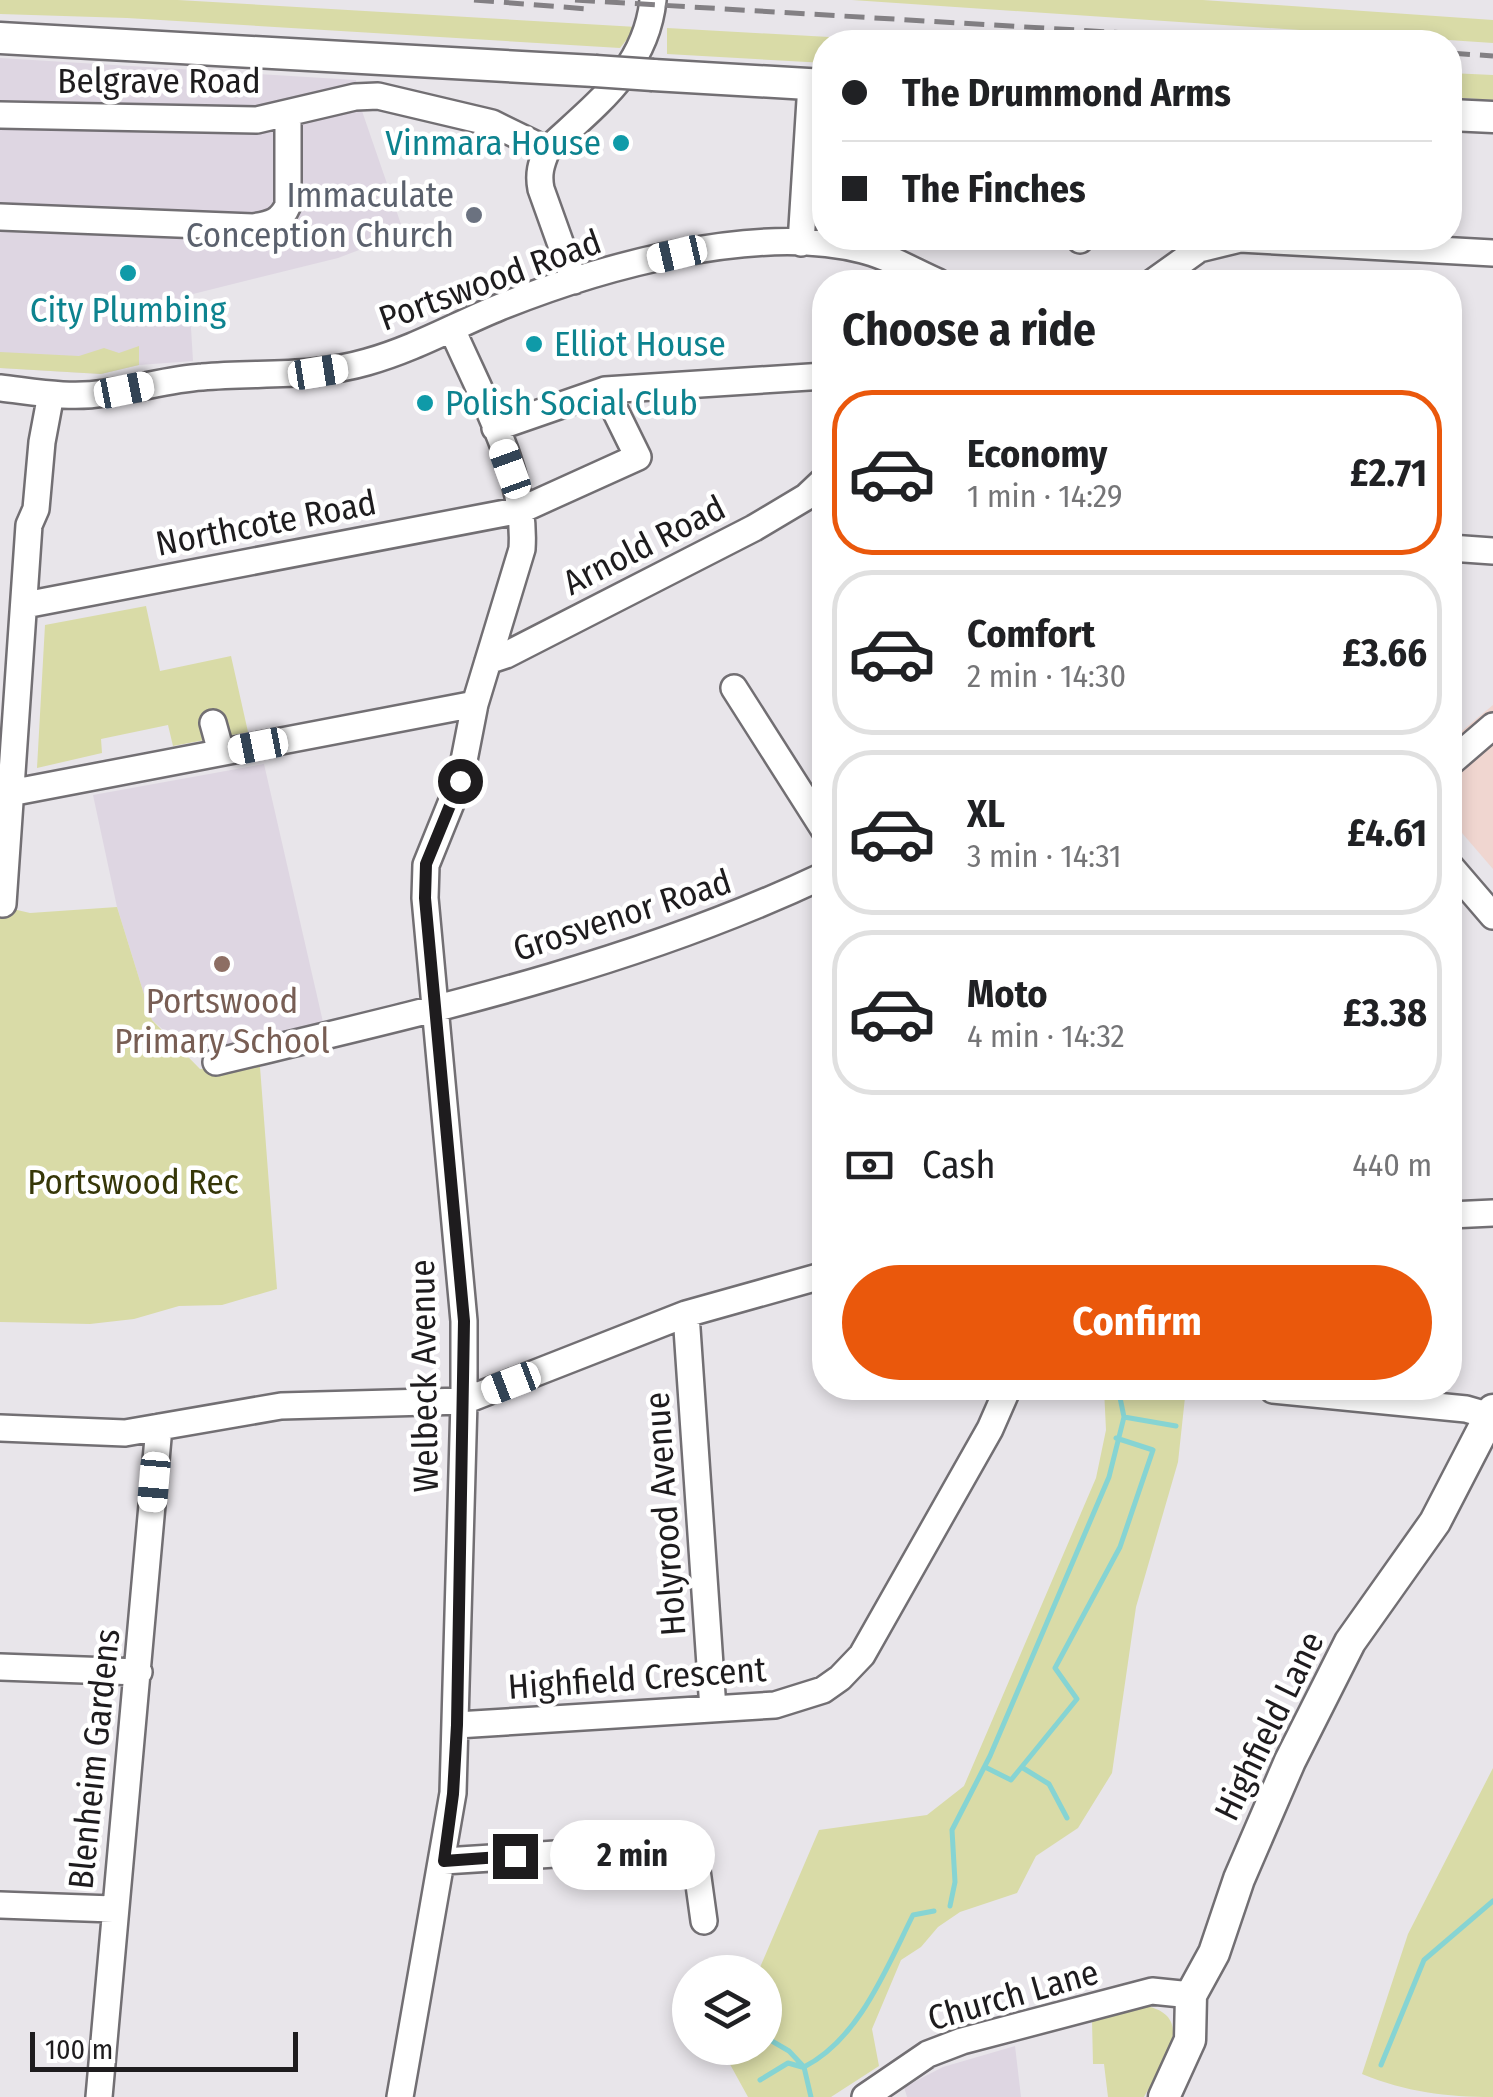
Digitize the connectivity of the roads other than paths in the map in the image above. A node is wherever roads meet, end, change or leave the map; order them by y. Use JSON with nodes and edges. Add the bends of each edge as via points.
{"nodes":[{"id":1,"x":653,"y":0,"type":"edge"},
{"id":2,"x":0,"y":38,"type":"edge"},
{"id":3,"x":812,"y":84,"type":"edge"},
{"id":4,"x":288,"y":114,"type":"junction"},
{"id":5,"x":0,"y":115,"type":"edge"},
{"id":6,"x":1462,"y":116,"type":"edge"},
{"id":7,"x":1493,"y":117,"type":"edge"},
{"id":8,"x":812,"y":140,"type":"edge"},
{"id":9,"x":547,"y":150,"type":"junction"},
{"id":10,"x":0,"y":217,"type":"edge"},
{"id":11,"x":801,"y":243,"type":"junction"},
{"id":12,"x":812,"y":244,"type":"edge"},
{"id":13,"x":858,"y":250,"type":"edge"},
{"id":14,"x":1184,"y":250,"type":"edge"},
{"id":15,"x":1444,"y":250,"type":"edge"},
{"id":16,"x":1493,"y":253,"type":"edge"},
{"id":17,"x":910,"y":270,"type":"edge"},
{"id":18,"x":1165,"y":270,"type":"edge"},
{"id":19,"x":574,"y":281,"type":"junction"},
{"id":20,"x":452,"y":329,"type":"junction"},
{"id":21,"x":812,"y":377,"type":"edge"},
{"id":22,"x":0,"y":388,"type":"edge"},
{"id":23,"x":605,"y":390,"type":"junction"},
{"id":24,"x":51,"y":394,"type":"junction"},
{"id":25,"x":495,"y":428,"type":"junction"},
{"id":26,"x":812,"y":491,"type":"edge"},
{"id":27,"x":521,"y":510,"type":"junction"},
{"id":28,"x":1462,"y":549,"type":"edge"},
{"id":29,"x":1493,"y":552,"type":"edge"},
{"id":30,"x":25,"y":605,"type":"junction"},
{"id":31,"x":488,"y":661,"type":"junction"},
{"id":32,"x":734,"y":688,"type":"dead end"},
{"id":33,"x":475,"y":704,"type":"junction"},
{"id":34,"x":213,"y":723,"type":"dead end"},
{"id":35,"x":1493,"y":726,"type":"edge"},
{"id":36,"x":221,"y":752,"type":"junction"},
{"id":37,"x":1462,"y":753,"type":"edge"},
{"id":38,"x":10,"y":793,"type":"junction"},
{"id":39,"x":812,"y":811,"type":"edge"},
{"id":40,"x":1462,"y":880,"type":"edge"},
{"id":41,"x":812,"y":881,"type":"edge"},
{"id":42,"x":4,"y":904,"type":"dead end"},
{"id":43,"x":1493,"y":916,"type":"edge"},
{"id":44,"x":436,"y":1010,"type":"junction"},
{"id":45,"x":216,"y":1062,"type":"dead end"},
{"id":46,"x":1493,"y":1213,"type":"edge"},
{"id":47,"x":1462,"y":1214,"type":"edge"},
{"id":48,"x":812,"y":1279,"type":"edge"},
{"id":49,"x":686,"y":1314,"type":"junction"},
{"id":50,"x":1003,"y":1400,"type":"edge"},
{"id":51,"x":1381,"y":1400,"type":"edge"},
{"id":52,"x":464,"y":1402,"type":"junction"},
{"id":53,"x":1492,"y":1412,"type":"edge"},
{"id":54,"x":158,"y":1427,"type":"junction"},
{"id":55,"x":0,"y":1428,"type":"edge"},
{"id":56,"x":0,"y":1667,"type":"edge"},
{"id":57,"x":139,"y":1672,"type":"junction"},
{"id":58,"x":713,"y":1709,"type":"junction"},
{"id":59,"x":457,"y":1725,"type":"junction"},
{"id":60,"x":444,"y":1861,"type":"junction"},
{"id":61,"x":0,"y":1905,"type":"edge"},
{"id":62,"x":114,"y":1909,"type":"junction"},
{"id":63,"x":704,"y":1920,"type":"dead end"},
{"id":64,"x":1191,"y":1995,"type":"junction"},
{"id":65,"x":99,"y":2097,"type":"edge"},
{"id":66,"x":400,"y":2097,"type":"edge"},
{"id":67,"x":865,"y":2097,"type":"edge"},
{"id":68,"x":1164,"y":2097,"type":"edge"}],
"edges":[{"from":1,"to":9,"type":"street","via":[[650,28],[633,64]]},
{"from":2,"to":3,"type":"main road","bridge":true},
{"from":4,"to":5,"type":"street","name":"Belgrave Road","via":[[229,121]]},
{"from":4,"to":9,"type":"street","name":"Belgrave Road","via":[[378,96],[492,123]]},
{"from":4,"to":10,"type":"street","via":[[288,205],[274,223]]},
{"from":6,"to":7,"type":"main road"},
{"from":8,"to":11,"type":"street"},
{"from":9,"to":19,"type":"street","via":[[538,176]]},
{"from":11,"to":12,"type":"street","name":"Portswood Road"},
{"from":11,"to":19,"type":"street","name":"Portswood Road","via":[[677,254]]},
{"from":13,"to":17,"type":"street","name":"Portswood Road"},
{"from":14,"to":18,"type":"street"},
{"from":15,"to":16,"type":"street"},
{"from":19,"to":20,"type":"street","name":"Portswood Road"},
{"from":20,"to":24,"type":"street","name":"Portswood Road","via":[[344,368]]},
{"from":20,"to":25,"type":"street"},
{"from":21,"to":23,"type":"street"},
{"from":22,"to":24,"type":"street","name":"Portswood Road"},
{"from":23,"to":25,"type":"street"},
{"from":23,"to":27,"type":"street","name":"Northcote Road","via":[[638,457]]},
{"from":24,"to":30,"type":"street","via":[[29,525]]},
{"from":25,"to":27,"type":"street"},
{"from":26,"to":31,"type":"street","name":"Arnold Road","via":[[754,528]]},
{"from":27,"to":30,"type":"street","name":"Northcote Road"},
{"from":27,"to":31,"type":"street","name":"Welbeck Avenue","via":[[522,549]]},
{"from":28,"to":29,"type":"street"},
{"from":30,"to":38,"type":"street"},
{"from":31,"to":33,"type":"street","name":"Welbeck Avenue"},
{"from":32,"to":39,"type":"street"},
{"from":33,"to":36,"type":"street"},
{"from":33,"to":44,"type":"street","name":"Welbeck Avenue","via":[[460,781],[426,864]]},
{"from":34,"to":36,"type":"street"},
{"from":35,"to":37,"type":"street"},
{"from":36,"to":38,"type":"street"},
{"from":38,"to":42,"type":"street"},
{"from":40,"to":43,"type":"street"},
{"from":41,"to":44,"type":"street","name":"Grosvenor Road","via":[[746,912],[578,971]]},
{"from":44,"to":45,"type":"street","name":"Grosvenor Road"},
{"from":44,"to":52,"type":"street","name":"Welbeck Avenue","via":[[464,1321]]},
{"from":46,"to":47,"type":"street"},
{"from":48,"to":49,"type":"street"},
{"from":49,"to":52,"type":"street"},
{"from":49,"to":58,"type":"street","name":"Holyrood Avenue"},
{"from":50,"to":58,"type":"street","name":"Highfield Crescent","via":[[862,1655],[840,1678],[799,1700]]},
{"from":51,"to":53,"type":"street"},
{"from":52,"to":54,"type":"street","via":[[281,1406]]},
{"from":52,"to":59,"type":"street","name":"Welbeck Avenue"},
{"from":53,"to":64,"type":"main road","name":"Highfield Lane","via":[[1435,1522],[1338,1664]]},
{"from":54,"to":55,"type":"street"},
{"from":54,"to":57,"type":"street","name":"Blenheim Gardens"},
{"from":56,"to":57,"type":"street"},
{"from":57,"to":62,"type":"street","name":"Blenheim Gardens"},
{"from":58,"to":59,"type":"street","name":"Highfield Crescent"},
{"from":59,"to":60,"type":"street","name":"Welbeck Avenue"},
{"from":60,"to":63,"type":"street","via":[[587,1852],[696,1863]]},
{"from":60,"to":66,"type":"street","name":"Welbeck Avenue"},
{"from":61,"to":62,"type":"street"},
{"from":62,"to":65,"type":"street","name":"Blenheim Gardens"},
{"from":64,"to":67,"type":"street","name":"Church Lane","via":[[1152,1991],[962,2041],[928,2054]]},
{"from":64,"to":68,"type":"main road","name":"Highfield Lane","via":[[1190,2040]]}]}
